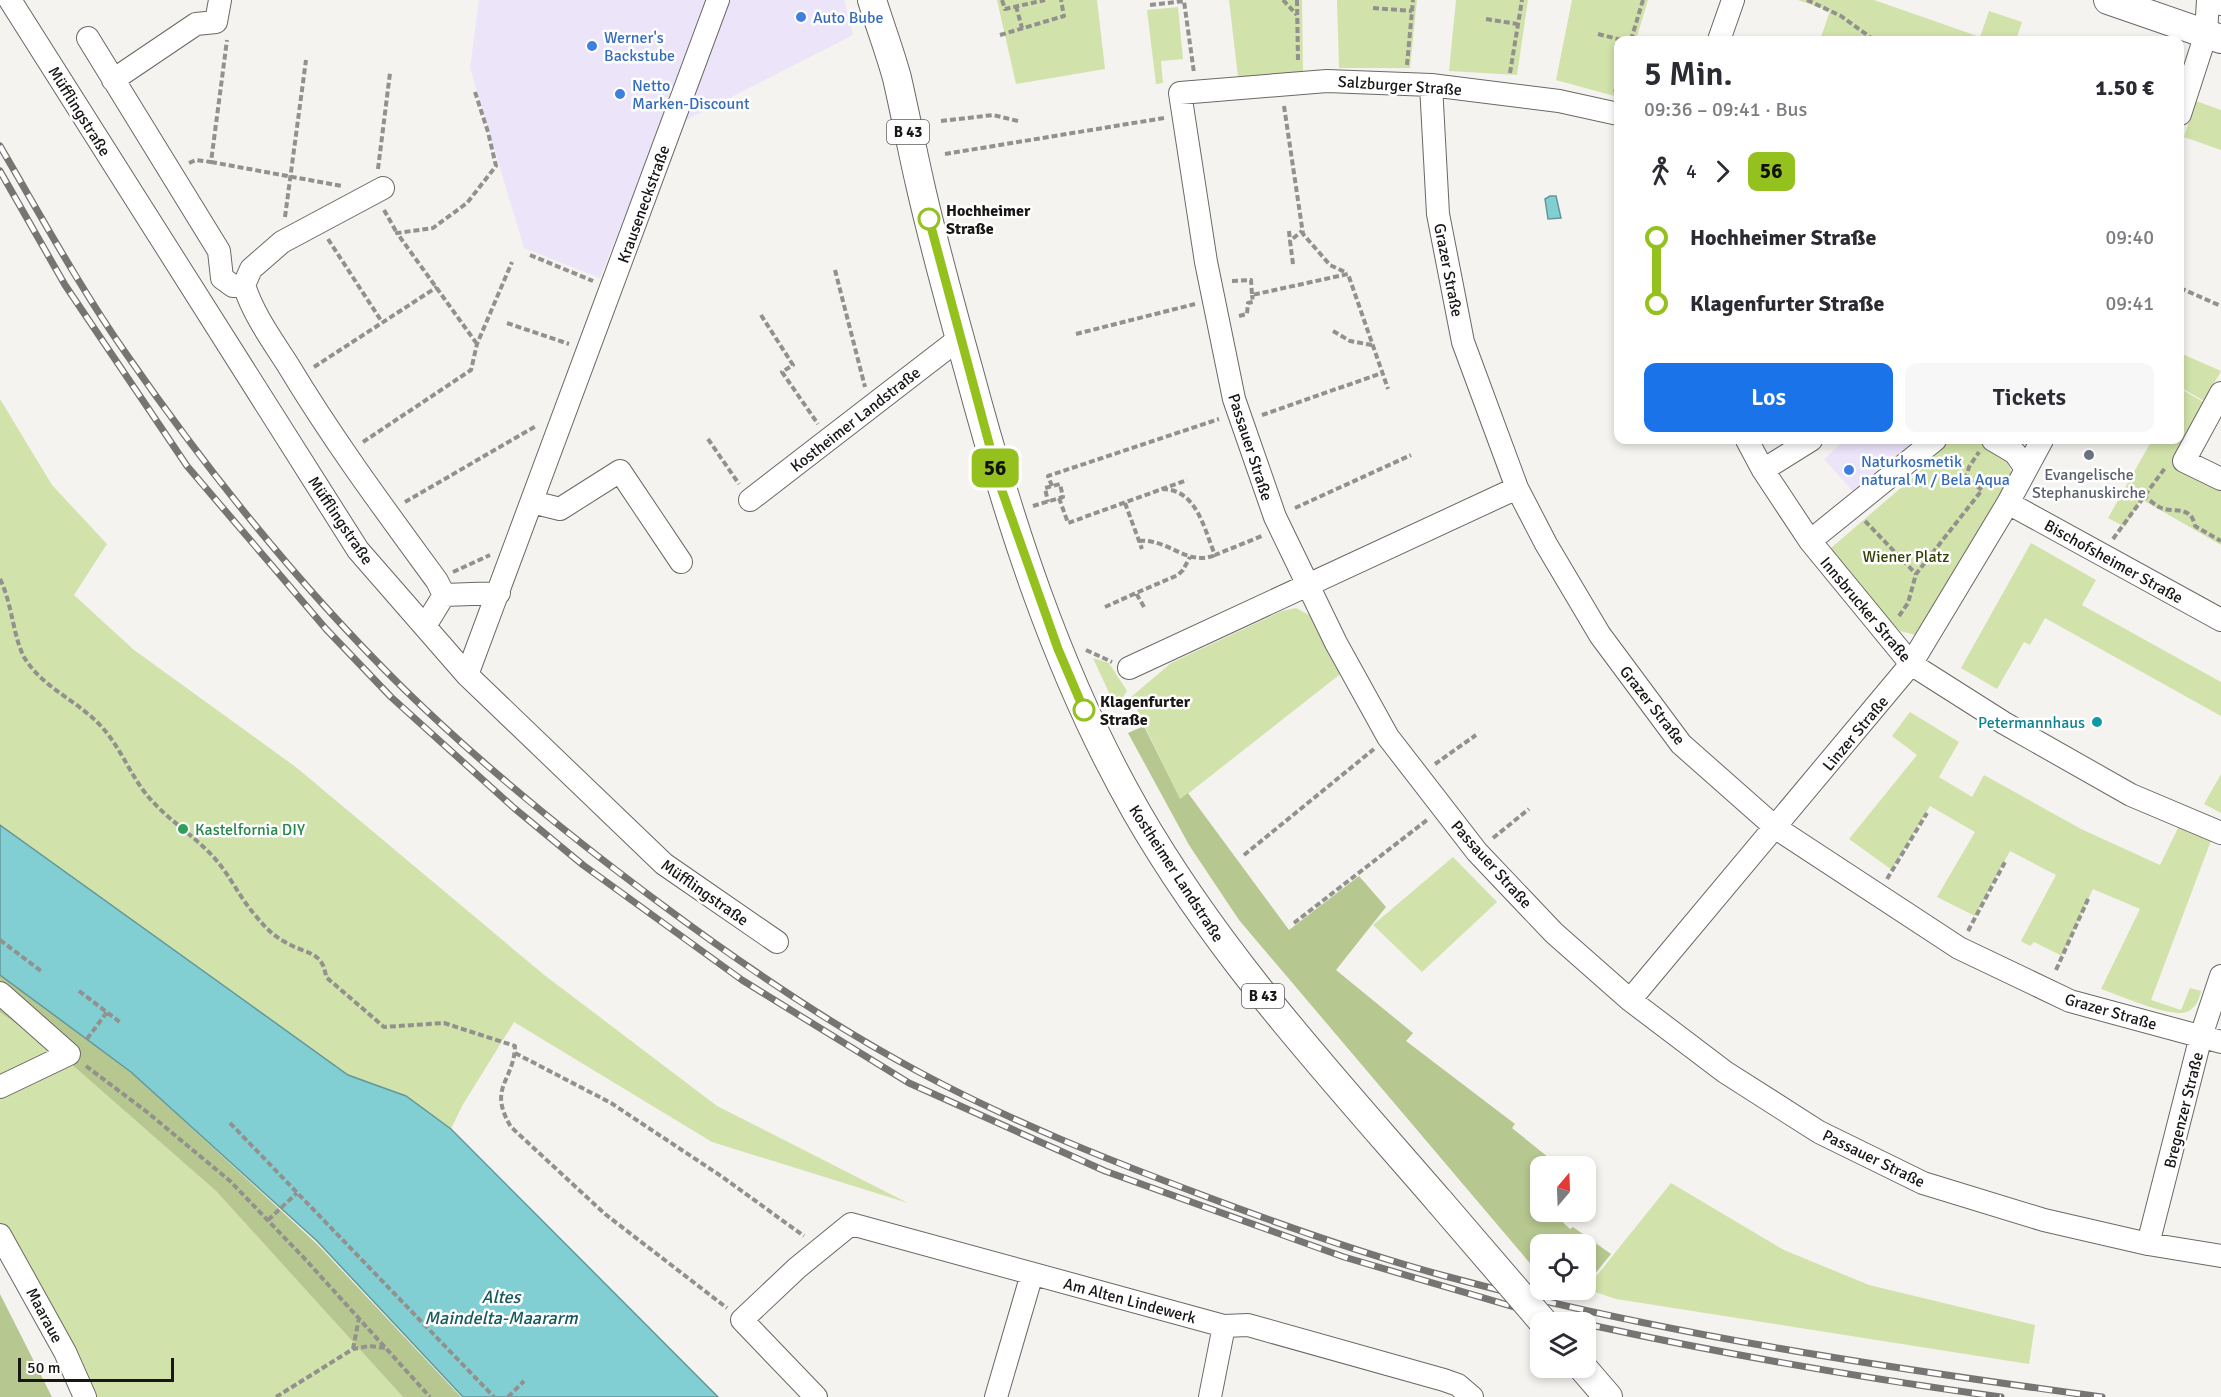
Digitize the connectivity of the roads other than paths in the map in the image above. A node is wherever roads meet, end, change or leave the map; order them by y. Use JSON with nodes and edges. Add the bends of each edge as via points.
{"nodes":[{"id":1,"x":718,"y":0,"type":"edge"},
{"id":2,"x":872,"y":0,"type":"edge"},
{"id":3,"x":888,"y":0,"type":"edge"},
{"id":4,"x":1733,"y":0,"type":"edge"},
{"id":5,"x":2108,"y":0,"type":"edge"},
{"id":6,"x":2208,"y":0,"type":"edge"},
{"id":7,"x":8,"y":6,"type":"edge"},
{"id":8,"x":219,"y":8,"type":"edge"},
{"id":9,"x":1720,"y":36,"type":"edge"},
{"id":10,"x":2214,"y":36,"type":"edge"},
{"id":11,"x":88,"y":38,"type":"dead end"},
{"id":12,"x":896,"y":76,"type":"junction"},
{"id":13,"x":113,"y":80,"type":"junction"},
{"id":14,"x":1431,"y":85,"type":"junction"},
{"id":15,"x":1187,"y":99,"type":"joint"},
{"id":16,"x":2184,"y":105,"type":"edge"},
{"id":17,"x":1614,"y":113,"type":"edge"},
{"id":18,"x":379,"y":191,"type":"road end"},
{"id":19,"x":244,"y":285,"type":"junction"},
{"id":20,"x":960,"y":338,"type":"junction"},
{"id":21,"x":2221,"y":393,"type":"edge"},
{"id":22,"x":1749,"y":444,"type":"edge"},
{"id":23,"x":1804,"y":444,"type":"edge"},
{"id":24,"x":1930,"y":444,"type":"edge"},
{"id":25,"x":1987,"y":444,"type":"edge"},
{"id":26,"x":2040,"y":444,"type":"edge"},
{"id":27,"x":2026,"y":469,"type":"junction"},
{"id":28,"x":1762,"y":470,"type":"junction"},
{"id":29,"x":2221,"y":479,"type":"edge"},
{"id":30,"x":1517,"y":488,"type":"junction"},
{"id":31,"x":750,"y":500,"type":"road end"},
{"id":32,"x":532,"y":502,"type":"junction"},
{"id":33,"x":2008,"y":503,"type":"junction"},
{"id":34,"x":1809,"y":541,"type":"junction"},
{"id":35,"x":681,"y":562,"type":"dead end"},
{"id":36,"x":1309,"y":587,"type":"junction"},
{"id":37,"x":440,"y":588,"type":"junction"},
{"id":38,"x":499,"y":593,"type":"junction"},
{"id":39,"x":2221,"y":620,"type":"edge"},
{"id":40,"x":425,"y":626,"type":"junction"},
{"id":41,"x":1911,"y":664,"type":"junction"},
{"id":42,"x":1130,"y":668,"type":"road end"},
{"id":43,"x":467,"y":675,"type":"junction"},
{"id":44,"x":1776,"y":828,"type":"junction"},
{"id":45,"x":2221,"y":833,"type":"edge"},
{"id":46,"x":777,"y":942,"type":"dead end"},
{"id":47,"x":2221,"y":976,"type":"edge"},
{"id":48,"x":0,"y":993,"type":"edge"},
{"id":49,"x":1630,"y":1000,"type":"junction"},
{"id":50,"x":2211,"y":1039,"type":"edge"},
{"id":51,"x":0,"y":1087,"type":"edge"},
{"id":52,"x":0,"y":1235,"type":"edge"},
{"id":53,"x":2148,"y":1244,"type":"junction"},
{"id":54,"x":2221,"y":1256,"type":"edge"},
{"id":55,"x":1032,"y":1274,"type":"junction"},
{"id":56,"x":1535,"y":1312,"type":"edge"},
{"id":57,"x":1224,"y":1326,"type":"junction"},
{"id":58,"x":1592,"y":1378,"type":"edge"},
{"id":59,"x":85,"y":1397,"type":"edge"},
{"id":60,"x":816,"y":1397,"type":"edge"},
{"id":61,"x":996,"y":1397,"type":"edge"},
{"id":62,"x":1210,"y":1397,"type":"edge"},
{"id":63,"x":1472,"y":1397,"type":"edge"},
{"id":64,"x":1608,"y":1397,"type":"edge"}],
"edges":[{"from":1,"to":32,"type":"street","name":"Krauseneckstraße"},
{"from":2,"to":12,"type":"main road","name":"Kostheimer Landstraße","number":"B 43"},
{"from":3,"to":12,"type":"main road","name":"Kostheimer Landstraße","number":"B 43"},
{"from":4,"to":9,"type":"street"},
{"from":5,"to":10,"type":"main road"},
{"from":6,"to":10,"type":"street"},
{"from":7,"to":40,"type":"street","name":"Müfflingstraße","via":[[358,550]]},
{"from":8,"to":13,"type":"street","via":[[216,22],[196,24]]},
{"from":10,"to":16,"type":"street"},
{"from":11,"to":13,"type":"street"},
{"from":12,"to":20,"type":"main road","name":"Kostheimer Landstraße","number":"B 43"},
{"from":13,"to":19,"type":"street","via":[[219,251],[222,278],[233,286]]},
{"from":14,"to":15,"type":"street","name":"Salzburger Straße","via":[[1327,81]]},
{"from":14,"to":17,"type":"street","name":"Salzburger Straße","via":[[1559,100]]},
{"from":14,"to":30,"type":"street","name":"Grazer Straße","via":[[1438,214],[1463,342]]},
{"from":15,"to":36,"type":"street","name":"Passauer Straße","via":[[1212,291],[1240,418],[1278,523]]},
{"from":18,"to":19,"type":"street","via":[[282,242],[250,269]]},
{"from":19,"to":37,"type":"street","via":[[249,303],[296,379]]},
{"from":20,"to":31,"type":"street","name":"Kostheimer Landstraße"},
{"from":20,"to":56,"type":"main road","name":"Kostheimer Landstraße","number":"B 43","bridge":true,"via":[[1001,488],[1058,649],[1084,711],[1163,856],[1269,1004]]},
{"from":21,"to":29,"type":"street","via":[[2184,460]]},
{"from":22,"to":28,"type":"street","name":"Innsbrucker Straße"},
{"from":23,"to":28,"type":"street"},
{"from":24,"to":34,"type":"street"},
{"from":25,"to":27,"type":"street","via":[[2015,453]]},
{"from":26,"to":27,"type":"street","name":"Linzer Straße"},
{"from":27,"to":33,"type":"street","name":"Linzer Straße"},
{"from":28,"to":34,"type":"street","name":"Innsbrucker Straße"},
{"from":30,"to":36,"type":"street"},
{"from":30,"to":44,"type":"street","name":"Grazer Straße","via":[[1600,635],[1674,735]]},
{"from":32,"to":35,"type":"street","via":[[560,509],[620,471]]},
{"from":32,"to":38,"type":"street","name":"Krauseneckstraße"},
{"from":33,"to":39,"type":"street","name":"Bischofsheimer Straße"},
{"from":33,"to":41,"type":"street","name":"Linzer Straße"},
{"from":34,"to":41,"type":"street","name":"Innsbrucker Straße"},
{"from":36,"to":42,"type":"street"},
{"from":36,"to":49,"type":"street","name":"Passauer Straße","via":[[1388,737],[1417,776],[1477,852],[1554,933]]},
{"from":37,"to":38,"type":"street"},
{"from":37,"to":40,"type":"street"},
{"from":38,"to":43,"type":"street","name":"Krauseneckstraße"},
{"from":40,"to":43,"type":"street","name":"Müfflingstraße"},
{"from":41,"to":44,"type":"street","name":"Linzer Straße"},
{"from":41,"to":45,"type":"street","name":"Innsbrucker Straße","via":[[2004,723],[2131,795]]},
{"from":43,"to":46,"type":"street","name":"Müfflingstraße","via":[[664,864]]},
{"from":44,"to":49,"type":"street","name":"Linzer Straße"},
{"from":44,"to":50,"type":"street","name":"Grazer Straße","via":[[1959,948],[2070,1001]]},
{"from":47,"to":50,"type":"street","name":"Bregenzer Straße"},
{"from":48,"to":51,"type":"street","via":[[69,1054]]},
{"from":49,"to":53,"type":"street","name":"Passauer Straße","via":[[1725,1072],[1819,1132],[1923,1183],[2044,1220]]},
{"from":50,"to":53,"type":"street","name":"Bregenzer Straße"},
{"from":52,"to":59,"type":"street","name":"Maaraue","via":[[65,1352]]},
{"from":53,"to":54,"type":"street","name":"Passauer Straße"},
{"from":55,"to":57,"type":"street","name":"Am Alten Lindewerk"},
{"from":55,"to":60,"type":"street","name":"Am Alten Lindewerk","via":[[851,1224],[742,1320]]},
{"from":55,"to":61,"type":"street"},
{"from":57,"to":62,"type":"street"},
{"from":57,"to":63,"type":"street","name":"Am Alten Lindewerk","via":[[1248,1326],[1444,1380]]},
{"from":58,"to":64,"type":"main road"}]}
